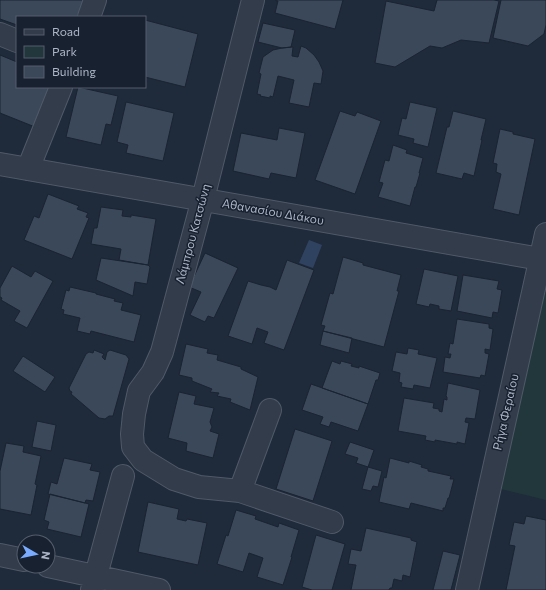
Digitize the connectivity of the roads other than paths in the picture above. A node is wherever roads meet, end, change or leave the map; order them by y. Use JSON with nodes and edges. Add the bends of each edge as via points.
{"nodes":[{"id":1,"x":95,"y":0,"type":"edge"},
{"id":2,"x":253,"y":0,"type":"edge"},
{"id":3,"x":89,"y":16,"type":"edge"},
{"id":4,"x":0,"y":34,"type":"edge"},
{"id":5,"x":16,"y":41,"type":"edge"},
{"id":6,"x":62,"y":88,"type":"edge"},
{"id":7,"x":0,"y":164,"type":"edge"},
{"id":8,"x":28,"y":169,"type":"junction"},
{"id":9,"x":203,"y":199,"type":"junction"},
{"id":10,"x":546,"y":234,"type":"edge"},
{"id":11,"x":543,"y":260,"type":"edge"},
{"id":12,"x":270,"y":410,"type":"dead end"},
{"id":13,"x":123,"y":476,"type":"dead end"},
{"id":14,"x":240,"y":491,"type":"junction"},
{"id":15,"x":332,"y":522,"type":"dead end"},
{"id":16,"x":0,"y":555,"type":"edge"},
{"id":17,"x":16,"y":558,"type":"edge"},
{"id":18,"x":56,"y":569,"type":"edge"},
{"id":19,"x":94,"y":583,"type":"edge"},
{"id":20,"x":158,"y":590,"type":"edge"},
{"id":21,"x":466,"y":590,"type":"edge"}],
"edges":[{"from":1,"to":3,"type":"street"},
{"from":2,"to":9,"type":"street","name":"Λάμπρου Κατσώνη"},
{"from":4,"to":5,"type":"street"},
{"from":6,"to":8,"type":"street"},
{"from":7,"to":8,"type":"street","name":"Αθανασίου Διάκου"},
{"from":8,"to":9,"type":"street","name":"Αθανασίου Διάκου"},
{"from":9,"to":11,"type":"street","name":"Αθανασίου Διάκου"},
{"from":9,"to":14,"type":"street","name":"Λάμπρου Κατσώνη","via":[[162,352],[153,372],[139,391],[134,414],[133,447],[143,460],[174,479],[198,487]]},
{"from":10,"to":11,"type":"street","name":"Ρήγα Φεραίου"},
{"from":11,"to":21,"type":"street","name":"Ρήγα Φεραίου"},
{"from":12,"to":14,"type":"street"},
{"from":13,"to":19,"type":"street"},
{"from":14,"to":15,"type":"street"},
{"from":16,"to":17,"type":"street"},
{"from":18,"to":19,"type":"street"},
{"from":19,"to":20,"type":"street"}]}
